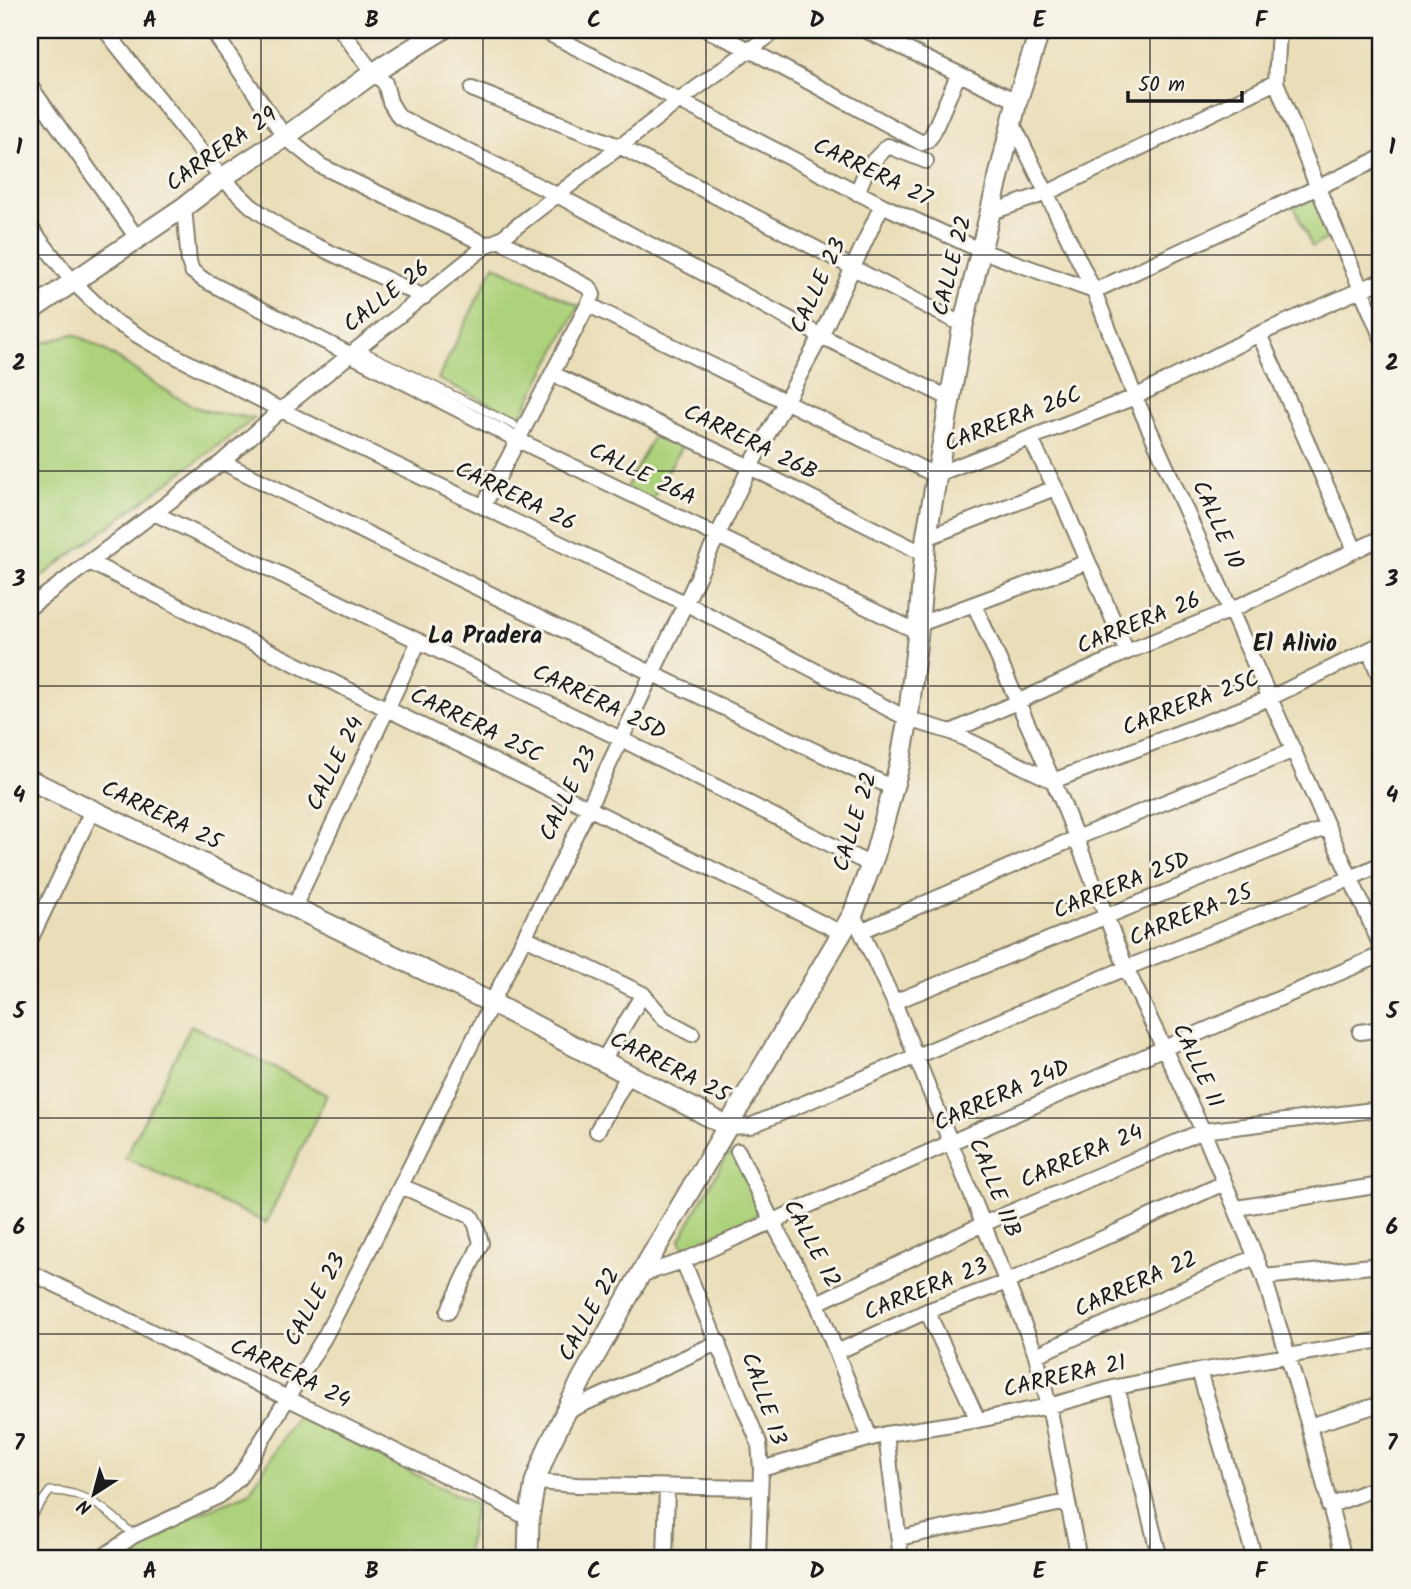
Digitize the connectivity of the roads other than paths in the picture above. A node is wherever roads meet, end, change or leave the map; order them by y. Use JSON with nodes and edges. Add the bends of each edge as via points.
{"nodes":[{"id":1,"x":105,"y":30,"type":"edge"},
{"id":2,"x":212,"y":30,"type":"edge"},
{"id":3,"x":341,"y":30,"type":"edge"},
{"id":4,"x":442,"y":30,"type":"edge"},
{"id":5,"x":542,"y":30,"type":"edge"},
{"id":6,"x":707,"y":30,"type":"edge"},
{"id":7,"x":777,"y":30,"type":"edge"},
{"id":8,"x":865,"y":30,"type":"edge"},
{"id":9,"x":1279,"y":30,"type":"edge"},
{"id":10,"x":1038,"y":31,"type":"edge"},
{"id":11,"x":750,"y":50,"type":"junction"},
{"id":12,"x":373,"y":72,"type":"junction"},
{"id":13,"x":958,"y":75,"type":"junction"},
{"id":14,"x":1276,"y":82,"type":"junction"},
{"id":15,"x":30,"y":86,"type":"edge"},
{"id":16,"x":472,"y":89,"type":"dead end"},
{"id":17,"x":680,"y":100,"type":"junction"},
{"id":18,"x":1017,"y":101,"type":"junction"},
{"id":19,"x":1012,"y":122,"type":"junction"},
{"id":20,"x":285,"y":137,"type":"junction"},
{"id":21,"x":621,"y":147,"type":"junction"},
{"id":22,"x":1381,"y":158,"type":"edge"},
{"id":23,"x":926,"y":161,"type":"dead end"},
{"id":24,"x":222,"y":177,"type":"junction"},
{"id":25,"x":1317,"y":186,"type":"junction"},
{"id":26,"x":857,"y":193,"type":"junction"},
{"id":27,"x":1047,"y":193,"type":"junction"},
{"id":28,"x":557,"y":195,"type":"junction"},
{"id":29,"x":882,"y":205,"type":"junction"},
{"id":30,"x":184,"y":207,"type":"junction"},
{"id":31,"x":992,"y":212,"type":"junction"},
{"id":32,"x":30,"y":227,"type":"edge"},
{"id":33,"x":137,"y":237,"type":"junction"},
{"id":34,"x":493,"y":243,"type":"junction"},
{"id":35,"x":982,"y":251,"type":"junction"},
{"id":36,"x":851,"y":267,"type":"junction"},
{"id":37,"x":1381,"y":281,"type":"edge"},
{"id":38,"x":72,"y":282,"type":"junction"},
{"id":39,"x":1361,"y":290,"type":"junction"},
{"id":40,"x":1094,"y":291,"type":"junction"},
{"id":41,"x":424,"y":297,"type":"junction"},
{"id":42,"x":589,"y":305,"type":"junction"},
{"id":43,"x":30,"y":311,"type":"edge"},
{"id":44,"x":963,"y":325,"type":"junction"},
{"id":45,"x":1259,"y":334,"type":"junction"},
{"id":46,"x":821,"y":336,"type":"junction"},
{"id":47,"x":1381,"y":336,"type":"edge"},
{"id":48,"x":354,"y":352,"type":"junction"},
{"id":49,"x":553,"y":374,"type":"junction"},
{"id":50,"x":1135,"y":397,"type":"junction"},
{"id":51,"x":949,"y":398,"type":"junction"},
{"id":52,"x":787,"y":401,"type":"junction"},
{"id":53,"x":281,"y":410,"type":"junction"},
{"id":54,"x":514,"y":425,"type":"dead end"},
{"id":55,"x":1030,"y":438,"type":"junction"},
{"id":56,"x":520,"y":441,"type":"junction"},
{"id":57,"x":222,"y":462,"type":"junction"},
{"id":58,"x":750,"y":467,"type":"junction"},
{"id":59,"x":935,"y":475,"type":"junction"},
{"id":60,"x":1055,"y":488,"type":"junction"},
{"id":61,"x":484,"y":507,"type":"junction"},
{"id":62,"x":154,"y":513,"type":"junction"},
{"id":63,"x":718,"y":536,"type":"junction"},
{"id":64,"x":1381,"y":538,"type":"edge"},
{"id":65,"x":926,"y":546,"type":"junction"},
{"id":66,"x":1355,"y":550,"type":"junction"},
{"id":67,"x":89,"y":562,"type":"junction"},
{"id":68,"x":1088,"y":562,"type":"junction"},
{"id":69,"x":685,"y":603,"type":"junction"},
{"id":70,"x":974,"y":604,"type":"junction"},
{"id":71,"x":30,"y":607,"type":"edge"},
{"id":72,"x":1231,"y":610,"type":"junction"},
{"id":73,"x":918,"y":628,"type":"junction"},
{"id":74,"x":419,"y":641,"type":"junction"},
{"id":75,"x":1375,"y":647,"type":"edge"},
{"id":76,"x":1127,"y":652,"type":"junction"},
{"id":77,"x":653,"y":674,"type":"junction"},
{"id":78,"x":1381,"y":680,"type":"edge"},
{"id":79,"x":1270,"y":698,"type":"junction"},
{"id":80,"x":1016,"y":701,"type":"junction"},
{"id":81,"x":388,"y":709,"type":"junction"},
{"id":82,"x":908,"y":719,"type":"junction"},
{"id":83,"x":951,"y":732,"type":"junction"},
{"id":84,"x":621,"y":739,"type":"junction"},
{"id":85,"x":1292,"y":751,"type":"junction"},
{"id":86,"x":30,"y":780,"type":"edge"},
{"id":87,"x":1054,"y":781,"type":"junction"},
{"id":88,"x":893,"y":788,"type":"junction"},
{"id":89,"x":589,"y":807,"type":"junction"},
{"id":90,"x":92,"y":811,"type":"junction"},
{"id":91,"x":1328,"y":827,"type":"junction"},
{"id":92,"x":1076,"y":838,"type":"junction"},
{"id":93,"x":1381,"y":864,"type":"edge"},
{"id":94,"x":871,"y":865,"type":"junction"},
{"id":95,"x":1351,"y":878,"type":"junction"},
{"id":96,"x":294,"y":907,"type":"junction"},
{"id":97,"x":1107,"y":917,"type":"junction"},
{"id":98,"x":852,"y":926,"type":"junction"},
{"id":99,"x":526,"y":937,"type":"junction"},
{"id":100,"x":30,"y":940,"type":"edge"},
{"id":101,"x":1381,"y":946,"type":"edge"},
{"id":102,"x":1381,"y":956,"type":"edge"},
{"id":103,"x":1126,"y":968,"type":"junction"},
{"id":104,"x":643,"y":994,"type":"junction"},
{"id":105,"x":894,"y":1002,"type":"junction"},
{"id":106,"x":492,"y":1003,"type":"junction"},
{"id":107,"x":1381,"y":1029,"type":"edge"},
{"id":108,"x":1360,"y":1032,"type":"dead end"},
{"id":109,"x":692,"y":1034,"type":"dead end"},
{"id":110,"x":1164,"y":1048,"type":"junction"},
{"id":111,"x":916,"y":1056,"type":"junction"},
{"id":112,"x":602,"y":1062,"type":"junction"},
{"id":113,"x":628,"y":1076,"type":"junction"},
{"id":114,"x":1381,"y":1109,"type":"edge"},
{"id":115,"x":729,"y":1127,"type":"junction"},
{"id":116,"x":597,"y":1131,"type":"dead end"},
{"id":117,"x":1203,"y":1131,"type":"junction"},
{"id":118,"x":951,"y":1144,"type":"junction"},
{"id":119,"x":738,"y":1152,"type":"dead end"},
{"id":120,"x":1224,"y":1183,"type":"junction"},
{"id":121,"x":1381,"y":1185,"type":"edge"},
{"id":122,"x":401,"y":1186,"type":"junction"},
{"id":123,"x":1237,"y":1208,"type":"junction"},
{"id":124,"x":772,"y":1221,"type":"junction"},
{"id":125,"x":983,"y":1224,"type":"junction"},
{"id":126,"x":1255,"y":1257,"type":"junction"},
{"id":127,"x":683,"y":1261,"type":"junction"},
{"id":128,"x":1381,"y":1265,"type":"edge"},
{"id":129,"x":30,"y":1272,"type":"edge"},
{"id":130,"x":640,"y":1275,"type":"junction"},
{"id":131,"x":1264,"y":1277,"type":"junction"},
{"id":132,"x":1007,"y":1282,"type":"junction"},
{"id":133,"x":817,"y":1303,"type":"junction"},
{"id":134,"x":928,"y":1311,"type":"junction"},
{"id":135,"x":448,"y":1312,"type":"dead end"},
{"id":136,"x":1381,"y":1340,"type":"edge"},
{"id":137,"x":719,"y":1342,"type":"junction"},
{"id":138,"x":837,"y":1353,"type":"junction"},
{"id":139,"x":1289,"y":1354,"type":"junction"},
{"id":140,"x":1036,"y":1355,"type":"junction"},
{"id":141,"x":1199,"y":1371,"type":"junction"},
{"id":142,"x":1118,"y":1387,"type":"junction"},
{"id":143,"x":286,"y":1398,"type":"junction"},
{"id":144,"x":1381,"y":1404,"type":"edge"},
{"id":145,"x":1049,"y":1406,"type":"junction"},
{"id":146,"x":568,"y":1411,"type":"junction"},
{"id":147,"x":978,"y":1420,"type":"junction"},
{"id":148,"x":1309,"y":1426,"type":"junction"},
{"id":149,"x":886,"y":1434,"type":"junction"},
{"id":150,"x":870,"y":1438,"type":"junction"},
{"id":151,"x":761,"y":1469,"type":"junction"},
{"id":152,"x":535,"y":1482,"type":"junction"},
{"id":153,"x":1381,"y":1486,"type":"edge"},
{"id":154,"x":667,"y":1487,"type":"junction"},
{"id":155,"x":760,"y":1488,"type":"junction"},
{"id":156,"x":1067,"y":1502,"type":"junction"},
{"id":157,"x":1329,"y":1506,"type":"junction"},
{"id":158,"x":30,"y":1518,"type":"edge"},
{"id":159,"x":529,"y":1519,"type":"junction"},
{"id":160,"x":133,"y":1536,"type":"junction"},
{"id":161,"x":899,"y":1538,"type":"junction"},
{"id":162,"x":100,"y":1559,"type":"edge"},
{"id":163,"x":528,"y":1559,"type":"edge"},
{"id":164,"x":665,"y":1559,"type":"edge"},
{"id":165,"x":758,"y":1559,"type":"edge"},
{"id":166,"x":901,"y":1559,"type":"edge"},
{"id":167,"x":1079,"y":1559,"type":"edge"},
{"id":168,"x":1160,"y":1559,"type":"edge"},
{"id":169,"x":1255,"y":1559,"type":"edge"},
{"id":170,"x":1344,"y":1559,"type":"edge"}],
"edges":[{"from":1,"to":24,"type":"street"},
{"from":2,"to":20,"type":"street"},
{"from":3,"to":12,"type":"street"},
{"from":4,"to":12,"type":"street","name":"CARRERA 29"},
{"from":5,"to":17,"type":"street","name":"CARRERA 27"},
{"from":6,"to":11,"type":"street"},
{"from":7,"to":11,"type":"street","name":"CALLE 26"},
{"from":8,"to":13,"type":"street"},
{"from":9,"to":14,"type":"street"},
{"from":10,"to":18,"type":"street","name":"CALLE 22"},
{"from":11,"to":13,"type":"street","via":[[922,143],[932,135]]},
{"from":11,"to":17,"type":"street","name":"CALLE 26"},
{"from":12,"to":20,"type":"street","name":"CARRERA 29"},
{"from":12,"to":28,"type":"street","via":[[384,83],[399,117]]},
{"from":13,"to":18,"type":"street"},
{"from":14,"to":25,"type":"street"},
{"from":14,"to":27,"type":"street"},
{"from":15,"to":33,"type":"street"},
{"from":16,"to":21,"type":"street"},
{"from":17,"to":21,"type":"street","name":"CALLE 26"},
{"from":17,"to":26,"type":"street","name":"CARRERA 27"},
{"from":18,"to":19,"type":"street","name":"CALLE 22"},
{"from":19,"to":27,"type":"street","name":"CALLE 10"},
{"from":19,"to":31,"type":"street","name":"CALLE 22"},
{"from":20,"to":24,"type":"street","name":"CARRERA 29"},
{"from":20,"to":34,"type":"street","via":[[335,174]]},
{"from":21,"to":28,"type":"street","name":"CALLE 26"},
{"from":21,"to":36,"type":"street"},
{"from":22,"to":25,"type":"street"},
{"from":23,"to":26,"type":"street","via":[[888,146],[868,166]]},
{"from":24,"to":30,"type":"street","name":"CARRERA 29"},
{"from":24,"to":41,"type":"street","via":[[251,206],[289,233]]},
{"from":25,"to":39,"type":"street"},
{"from":25,"to":40,"type":"street"},
{"from":26,"to":29,"type":"street","name":"CARRERA 27"},
{"from":27,"to":31,"type":"street"},
{"from":27,"to":40,"type":"street","name":"CALLE 10"},
{"from":28,"to":34,"type":"street","name":"CALLE 26"},
{"from":28,"to":46,"type":"street"},
{"from":29,"to":35,"type":"street","name":"CARRERA 27"},
{"from":29,"to":36,"type":"street","name":"CALLE 23"},
{"from":30,"to":33,"type":"street","name":"CARRERA 29"},
{"from":30,"to":48,"type":"street","name":"CALLE 26A","via":[[192,271]]},
{"from":31,"to":35,"type":"street","name":"CALLE 22"},
{"from":32,"to":38,"type":"street","name":"CARRERA 26"},
{"from":33,"to":38,"type":"street","name":"CARRERA 29"},
{"from":34,"to":41,"type":"street","name":"CALLE 26"},
{"from":34,"to":42,"type":"street","via":[[590,288]]},
{"from":35,"to":40,"type":"street","name":"CARRERA 27"},
{"from":35,"to":44,"type":"street","name":"CALLE 22"},
{"from":36,"to":44,"type":"street"},
{"from":36,"to":46,"type":"street","name":"CALLE 23"},
{"from":37,"to":39,"type":"street","name":"CARRERA 26C"},
{"from":38,"to":43,"type":"street","name":"CARRERA 29"},
{"from":38,"to":53,"type":"street","name":"CARRERA 26","via":[[114,321]]},
{"from":39,"to":45,"type":"street","name":"CARRERA 26C"},
{"from":39,"to":47,"type":"street"},
{"from":40,"to":50,"type":"street","name":"CALLE 10"},
{"from":41,"to":48,"type":"street","name":"CALLE 26"},
{"from":42,"to":49,"type":"street"},
{"from":42,"to":52,"type":"street","name":"CARRERA 26C"},
{"from":44,"to":51,"type":"street","name":"CALLE 22"},
{"from":45,"to":50,"type":"street","name":"CARRERA 26C"},
{"from":45,"to":66,"type":"street"},
{"from":46,"to":51,"type":"street"},
{"from":46,"to":52,"type":"street","name":"CALLE 23"},
{"from":48,"to":53,"type":"street","name":"CALLE 26"},
{"from":48,"to":54,"type":"lane"},
{"from":48,"to":56,"type":"street","name":"CALLE 26A"},
{"from":49,"to":56,"type":"street"},
{"from":49,"to":58,"type":"street","name":"CARRERA 26B"},
{"from":50,"to":55,"type":"street","name":"CARRERA 26C"},
{"from":50,"to":72,"type":"street","name":"CALLE 10"},
{"from":51,"to":59,"type":"street","name":"CALLE 22"},
{"from":52,"to":58,"type":"street","name":"CALLE 23"},
{"from":52,"to":59,"type":"street","name":"CARRERA 26C"},
{"from":53,"to":57,"type":"street","name":"CALLE 26"},
{"from":53,"to":61,"type":"street","name":"CARRERA 26"},
{"from":55,"to":59,"type":"street","name":"CARRERA 26C"},
{"from":55,"to":60,"type":"street"},
{"from":56,"to":61,"type":"street"},
{"from":56,"to":63,"type":"street","name":"CALLE 26A"},
{"from":57,"to":62,"type":"street","name":"CALLE 26"},
{"from":57,"to":77,"type":"street"},
{"from":58,"to":63,"type":"street","name":"CALLE 23"},
{"from":58,"to":65,"type":"street","name":"CARRERA 26B"},
{"from":59,"to":65,"type":"street","name":"CALLE 22"},
{"from":60,"to":65,"type":"street"},
{"from":60,"to":68,"type":"street"},
{"from":61,"to":69,"type":"street","name":"CARRERA 26"},
{"from":62,"to":67,"type":"street","name":"CALLE 26"},
{"from":62,"to":74,"type":"street","name":"CARRERA 25D"},
{"from":63,"to":69,"type":"street","name":"CALLE 23"},
{"from":63,"to":73,"type":"street","name":"CALLE 26A"},
{"from":64,"to":66,"type":"street","name":"CARRERA 26"},
{"from":65,"to":73,"type":"street","name":"CALLE 22"},
{"from":66,"to":72,"type":"street","name":"CARRERA 26"},
{"from":67,"to":71,"type":"street","name":"CALLE 26"},
{"from":67,"to":81,"type":"street","name":"CARRERA 25C"},
{"from":68,"to":70,"type":"street"},
{"from":68,"to":76,"type":"street"},
{"from":69,"to":77,"type":"street","name":"CALLE 23"},
{"from":69,"to":82,"type":"street","name":"CARRERA 26"},
{"from":70,"to":73,"type":"street"},
{"from":70,"to":80,"type":"street","name":"CALLE 11"},
{"from":72,"to":76,"type":"street","name":"CARRERA 26"},
{"from":72,"to":79,"type":"street","name":"CALLE 10"},
{"from":73,"to":82,"type":"street","name":"CALLE 22"},
{"from":74,"to":81,"type":"street","name":"CALLE 24"},
{"from":74,"to":84,"type":"street","name":"CARRERA 25D"},
{"from":75,"to":78,"type":"street"},
{"from":75,"to":79,"type":"street","name":"CARRERA 25C"},
{"from":76,"to":80,"type":"street","name":"CARRERA 26"},
{"from":77,"to":84,"type":"street","name":"CALLE 23"},
{"from":77,"to":88,"type":"street"},
{"from":79,"to":85,"type":"street","name":"CALLE 10"},
{"from":79,"to":87,"type":"street","name":"CARRERA 25C"},
{"from":80,"to":83,"type":"street","name":"CARRERA 26"},
{"from":80,"to":87,"type":"street","name":"CALLE 11"},
{"from":81,"to":89,"type":"street","name":"CARRERA 25C"},
{"from":81,"to":96,"type":"street","name":"CALLE 24"},
{"from":82,"to":83,"type":"street","name":"CARRERA 26"},
{"from":82,"to":88,"type":"street","name":"CALLE 22"},
{"from":83,"to":87,"type":"street","name":"CARRERA 26"},
{"from":84,"to":89,"type":"street","name":"CALLE 23"},
{"from":84,"to":94,"type":"street","name":"CARRERA 25D"},
{"from":85,"to":91,"type":"street","name":"CALLE 10"},
{"from":85,"to":92,"type":"street"},
{"from":86,"to":90,"type":"street","name":"CARRERA 25"},
{"from":87,"to":92,"type":"street","name":"CALLE 11"},
{"from":88,"to":94,"type":"street","name":"CALLE 22"},
{"from":89,"to":98,"type":"street","name":"CARRERA 25C"},
{"from":89,"to":99,"type":"street","name":"CALLE 23"},
{"from":90,"to":96,"type":"street","name":"CARRERA 25"},
{"from":90,"to":100,"type":"street"},
{"from":91,"to":95,"type":"street","name":"CALLE 10"},
{"from":91,"to":97,"type":"street","name":"CARRERA 25D"},
{"from":92,"to":97,"type":"street","name":"CALLE 11"},
{"from":92,"to":98,"type":"street"},
{"from":93,"to":95,"type":"street","name":"CARRERA 25"},
{"from":94,"to":98,"type":"street","name":"CALLE 22"},
{"from":95,"to":101,"type":"street","name":"CALLE 10"},
{"from":95,"to":103,"type":"street","name":"CARRERA 25"},
{"from":96,"to":106,"type":"street","name":"CARRERA 25"},
{"from":97,"to":103,"type":"street","name":"CALLE 11"},
{"from":97,"to":105,"type":"street","name":"CARRERA 25D"},
{"from":98,"to":105,"type":"street","name":"CALLE 11B"},
{"from":98,"to":115,"type":"street","name":"CALLE 22"},
{"from":99,"to":104,"type":"street"},
{"from":99,"to":106,"type":"street","name":"CALLE 23"},
{"from":102,"to":110,"type":"street","name":"CARRERA 24D"},
{"from":103,"to":110,"type":"street","name":"CALLE 11"},
{"from":103,"to":111,"type":"street","name":"CARRERA 25"},
{"from":104,"to":109,"type":"street","via":[[664,1019]]},
{"from":104,"to":112,"type":"street"},
{"from":105,"to":111,"type":"street","name":"CALLE 11B"},
{"from":106,"to":112,"type":"street","name":"CARRERA 25"},
{"from":106,"to":122,"type":"street","name":"CALLE 23"},
{"from":107,"to":108,"type":"street"},
{"from":110,"to":117,"type":"street","name":"CALLE 11"},
{"from":110,"to":118,"type":"street","name":"CARRERA 24D"},
{"from":111,"to":115,"type":"street","name":"CARRERA 25","via":[[750,1126]]},
{"from":111,"to":118,"type":"street","name":"CALLE 11B"},
{"from":112,"to":113,"type":"street","name":"CARRERA 25"},
{"from":113,"to":115,"type":"street","name":"CARRERA 25"},
{"from":113,"to":116,"type":"street"},
{"from":114,"to":117,"type":"street","name":"CARRERA 24"},
{"from":115,"to":130,"type":"street","name":"CALLE 22"},
{"from":117,"to":120,"type":"street","name":"CALLE 11"},
{"from":117,"to":125,"type":"street","name":"CARRERA 24"},
{"from":118,"to":124,"type":"street","name":"CARRERA 24D"},
{"from":118,"to":125,"type":"street","name":"CALLE 11B"},
{"from":119,"to":124,"type":"street","name":"CALLE 12"},
{"from":120,"to":123,"type":"street","name":"CALLE 11"},
{"from":120,"to":132,"type":"street","name":"CARRERA 23"},
{"from":121,"to":123,"type":"street"},
{"from":122,"to":135,"type":"street","via":[[471,1216],[477,1224],[481,1242]]},
{"from":122,"to":143,"type":"street","name":"CALLE 23","via":[[325,1336]]},
{"from":123,"to":126,"type":"street","name":"CALLE 11"},
{"from":124,"to":127,"type":"street","name":"CARRERA 24D"},
{"from":124,"to":133,"type":"street","name":"CALLE 12"},
{"from":125,"to":132,"type":"street","name":"CALLE 11B"},
{"from":125,"to":133,"type":"street","name":"CARRERA 24"},
{"from":126,"to":131,"type":"street","name":"CALLE 11"},
{"from":126,"to":140,"type":"street","name":"CARRERA 22"},
{"from":127,"to":130,"type":"street","name":"CARRERA 24D"},
{"from":127,"to":137,"type":"street","name":"CALLE 13"},
{"from":128,"to":131,"type":"street"},
{"from":129,"to":143,"type":"street","name":"CARRERA 24"},
{"from":130,"to":146,"type":"street","name":"CALLE 22"},
{"from":131,"to":139,"type":"street","name":"CALLE 11"},
{"from":132,"to":134,"type":"street","name":"CARRERA 23"},
{"from":132,"to":140,"type":"street","name":"CALLE 11B"},
{"from":133,"to":138,"type":"street","name":"CALLE 12"},
{"from":134,"to":138,"type":"street","name":"CARRERA 23"},
{"from":134,"to":147,"type":"street"},
{"from":136,"to":139,"type":"street","name":"CARRERA 21"},
{"from":137,"to":146,"type":"street"},
{"from":137,"to":151,"type":"street","name":"CALLE 13","via":[[759,1443]]},
{"from":138,"to":150,"type":"street","name":"CALLE 12"},
{"from":139,"to":141,"type":"street","name":"CARRERA 21"},
{"from":139,"to":148,"type":"street","name":"CALLE 11"},
{"from":140,"to":145,"type":"street","name":"CALLE 11B"},
{"from":141,"to":142,"type":"street","name":"CARRERA 21"},
{"from":141,"to":169,"type":"street"},
{"from":142,"to":145,"type":"street","name":"CARRERA 21"},
{"from":142,"to":168,"type":"street"},
{"from":143,"to":159,"type":"street","name":"CARRERA 24"},
{"from":143,"to":160,"type":"street","name":"CALLE 23","via":[[239,1478],[219,1496]]},
{"from":144,"to":148,"type":"street"},
{"from":145,"to":147,"type":"street","name":"CARRERA 21"},
{"from":145,"to":156,"type":"street","name":"CALLE 11B"},
{"from":146,"to":152,"type":"street","name":"CALLE 22"},
{"from":147,"to":149,"type":"street","name":"CARRERA 21"},
{"from":148,"to":157,"type":"street","name":"CALLE 11"},
{"from":149,"to":150,"type":"street","name":"CARRERA 21"},
{"from":149,"to":161,"type":"street"},
{"from":150,"to":151,"type":"street","name":"CARRERA 21"},
{"from":151,"to":155,"type":"street","name":"CALLE 13"},
{"from":152,"to":154,"type":"street"},
{"from":152,"to":159,"type":"street","name":"CALLE 22"},
{"from":153,"to":157,"type":"street"},
{"from":154,"to":155,"type":"street"},
{"from":154,"to":164,"type":"street"},
{"from":155,"to":165,"type":"street","name":"CALLE 13"},
{"from":156,"to":161,"type":"street"},
{"from":156,"to":167,"type":"street","name":"CALLE 11B"},
{"from":157,"to":170,"type":"street","name":"CALLE 11"},
{"from":158,"to":160,"type":"lane","via":[[50,1491],[65,1490],[112,1514]]},
{"from":159,"to":163,"type":"street","name":"CALLE 22"},
{"from":160,"to":162,"type":"street","name":"CALLE 23"},
{"from":161,"to":166,"type":"street"}]}
